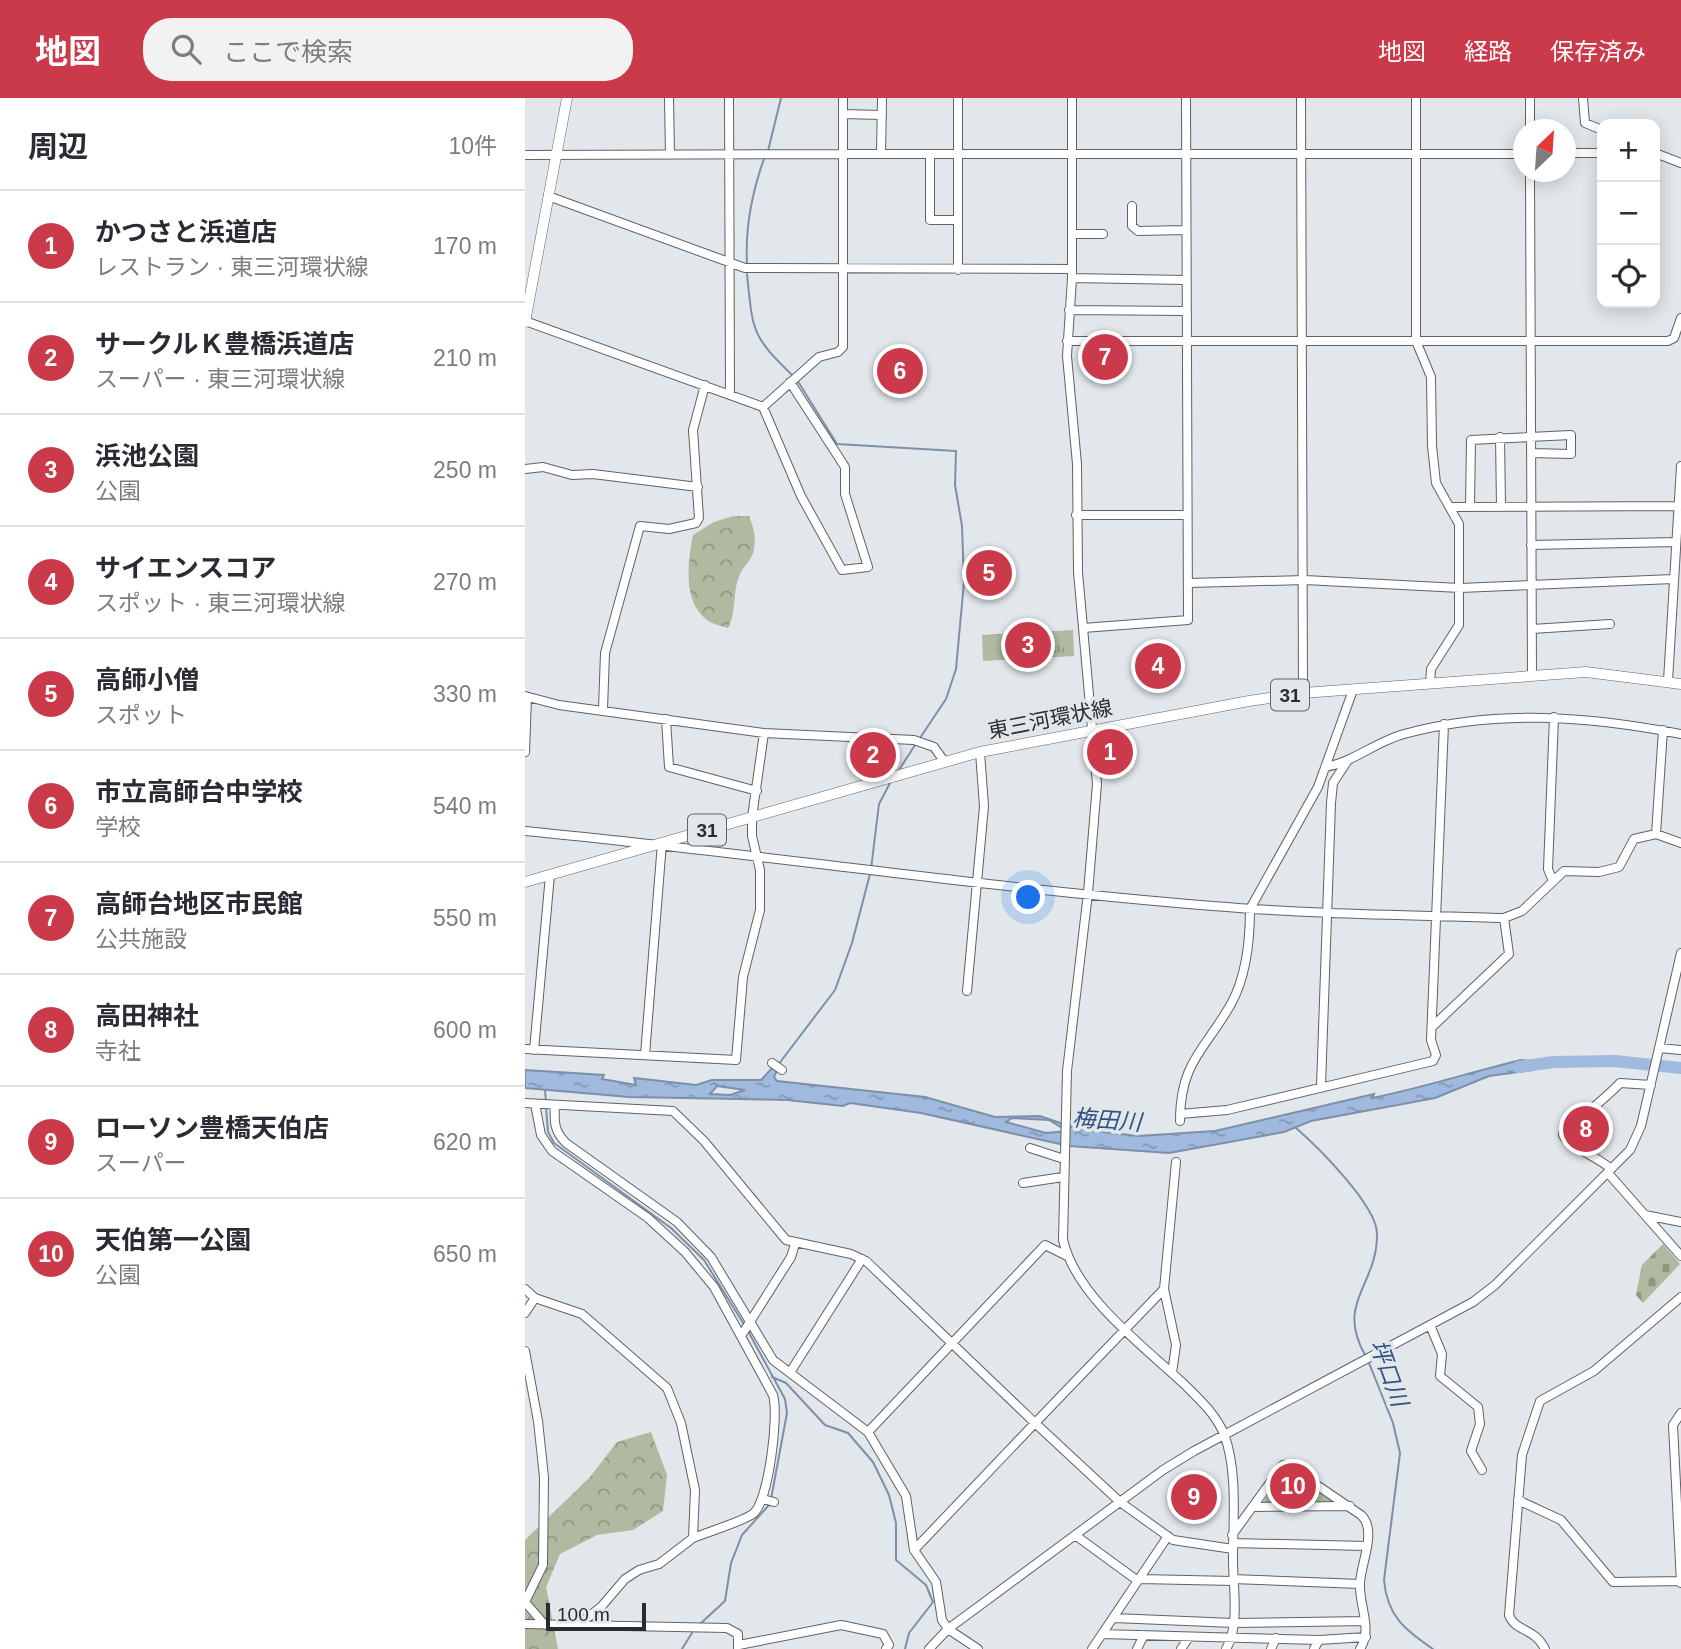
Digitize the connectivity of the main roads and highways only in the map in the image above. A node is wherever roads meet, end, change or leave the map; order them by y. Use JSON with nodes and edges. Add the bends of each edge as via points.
{"nodes":[{"id":1,"x":567,"y":98,"type":"edge"},
{"id":2,"x":525,"y":322,"type":"edge"},
{"id":3,"x":1681,"y":684,"type":"edge"},
{"id":4,"x":525,"y":882,"type":"edge"}],
"edges":[{"from":1,"to":2,"type":"main road"},
{"from":3,"to":4,"type":"main road","name":"東三河環状線","number":"31","via":[[1586,672],[1303,693],[980,752]]}]}
